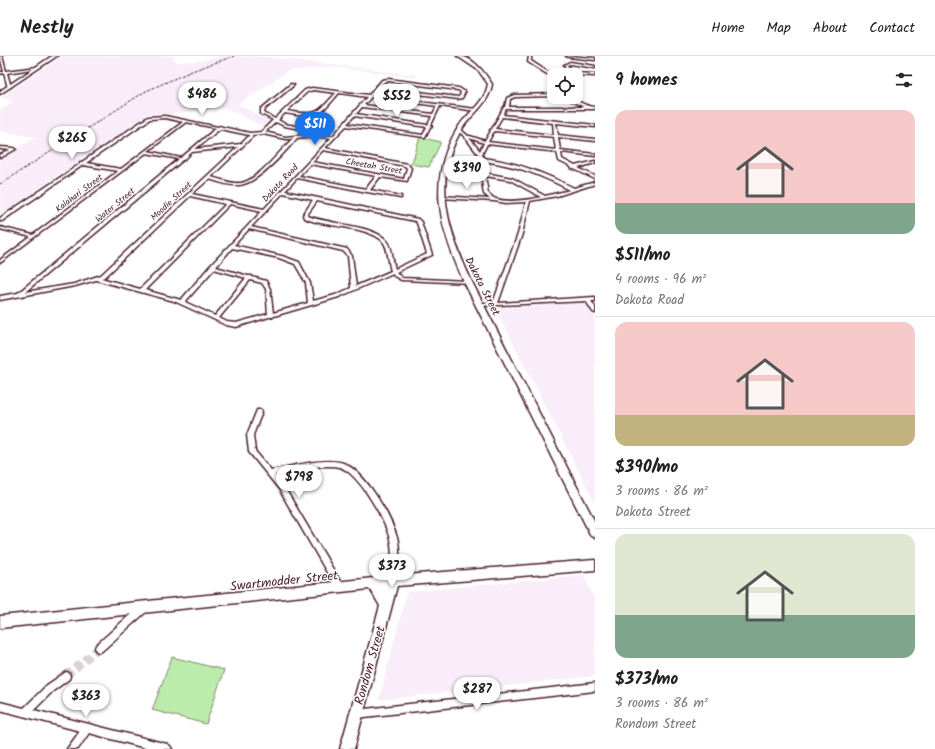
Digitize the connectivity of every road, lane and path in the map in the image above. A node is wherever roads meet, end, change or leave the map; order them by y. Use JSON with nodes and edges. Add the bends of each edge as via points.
{"nodes":[{"id":1,"x":1,"y":56,"type":"edge"},
{"id":2,"x":55,"y":56,"type":"edge"},
{"id":3,"x":459,"y":56,"type":"edge"},
{"id":4,"x":530,"y":56,"type":"edge"},
{"id":5,"x":568,"y":56,"type":"edge"},
{"id":6,"x":583,"y":57,"type":"edge"},
{"id":7,"x":595,"y":59,"type":"edge"},
{"id":8,"x":595,"y":67,"type":"edge"},
{"id":9,"x":37,"y":68,"type":"junction"},
{"id":10,"x":567,"y":68,"type":"edge"},
{"id":11,"x":5,"y":72,"type":"junction"},
{"id":12,"x":0,"y":73,"type":"edge"},
{"id":13,"x":547,"y":73,"type":"edge"},
{"id":14,"x":583,"y":74,"type":"edge"},
{"id":15,"x":595,"y":75,"type":"edge"},
{"id":16,"x":292,"y":85,"type":"dead end"},
{"id":17,"x":9,"y":86,"type":"junction"},
{"id":18,"x":378,"y":88,"type":"junction"},
{"id":19,"x":339,"y":92,"type":"junction"},
{"id":20,"x":0,"y":93,"type":"edge"},
{"id":21,"x":429,"y":94,"type":"junction"},
{"id":22,"x":547,"y":96,"type":"edge"},
{"id":23,"x":370,"y":97,"type":"junction"},
{"id":24,"x":424,"y":103,"type":"junction"},
{"id":25,"x":581,"y":104,"type":"edge"},
{"id":26,"x":362,"y":106,"type":"junction"},
{"id":27,"x":439,"y":106,"type":"junction"},
{"id":28,"x":507,"y":107,"type":"junction"},
{"id":29,"x":589,"y":108,"type":"junction"},
{"id":30,"x":595,"y":108,"type":"edge"},
{"id":31,"x":476,"y":110,"type":"junction"},
{"id":32,"x":285,"y":112,"type":"junction"},
{"id":33,"x":595,"y":112,"type":"edge"},
{"id":34,"x":354,"y":115,"type":"junction"},
{"id":35,"x":435,"y":115,"type":"junction"},
{"id":36,"x":500,"y":116,"type":"junction"},
{"id":37,"x":186,"y":121,"type":"junction"},
{"id":38,"x":276,"y":121,"type":"junction"},
{"id":39,"x":554,"y":122,"type":"junction"},
{"id":40,"x":345,"y":125,"type":"junction"},
{"id":41,"x":430,"y":126,"type":"junction"},
{"id":42,"x":595,"y":126,"type":"edge"},
{"id":43,"x":220,"y":127,"type":"junction"},
{"id":44,"x":459,"y":130,"type":"junction"},
{"id":45,"x":492,"y":130,"type":"junction"},
{"id":46,"x":262,"y":133,"type":"junction"},
{"id":47,"x":250,"y":134,"type":"junction"},
{"id":48,"x":335,"y":135,"type":"junction"},
{"id":49,"x":556,"y":136,"type":"junction"},
{"id":50,"x":469,"y":137,"type":"junction"},
{"id":51,"x":295,"y":138,"type":"junction"},
{"id":52,"x":595,"y":140,"type":"edge"},
{"id":53,"x":486,"y":143,"type":"junction"},
{"id":54,"x":242,"y":145,"type":"junction"},
{"id":55,"x":0,"y":148,"type":"edge"},
{"id":56,"x":322,"y":149,"type":"junction"},
{"id":57,"x":192,"y":151,"type":"junction"},
{"id":58,"x":558,"y":151,"type":"junction"},
{"id":59,"x":0,"y":152,"type":"edge"},
{"id":60,"x":8,"y":152,"type":"junction"},
{"id":61,"x":146,"y":152,"type":"junction"},
{"id":62,"x":595,"y":155,"type":"edge"},
{"id":63,"x":480,"y":156,"type":"junction"},
{"id":64,"x":0,"y":157,"type":"edge"},
{"id":65,"x":183,"y":159,"type":"junction"},
{"id":66,"x":310,"y":162,"type":"junction"},
{"id":67,"x":595,"y":162,"type":"edge"},
{"id":68,"x":81,"y":163,"type":"junction"},
{"id":69,"x":573,"y":168,"type":"junction"},
{"id":70,"x":121,"y":170,"type":"junction"},
{"id":71,"x":482,"y":174,"type":"junction"},
{"id":72,"x":379,"y":175,"type":"junction"},
{"id":73,"x":208,"y":177,"type":"junction"},
{"id":74,"x":296,"y":177,"type":"junction"},
{"id":75,"x":595,"y":178,"type":"edge"},
{"id":76,"x":595,"y":183,"type":"edge"},
{"id":77,"x":574,"y":190,"type":"junction"},
{"id":78,"x":367,"y":191,"type":"junction"},
{"id":79,"x":282,"y":192,"type":"junction"},
{"id":80,"x":189,"y":195,"type":"junction"},
{"id":81,"x":400,"y":197,"type":"dead end"},
{"id":82,"x":441,"y":197,"type":"junction"},
{"id":83,"x":544,"y":197,"type":"junction"},
{"id":84,"x":316,"y":199,"type":"junction"},
{"id":85,"x":493,"y":200,"type":"junction"},
{"id":86,"x":528,"y":202,"type":"junction"},
{"id":87,"x":229,"y":203,"type":"junction"},
{"id":88,"x":265,"y":210,"type":"junction"},
{"id":89,"x":0,"y":220,"type":"edge"},
{"id":90,"x":0,"y":228,"type":"edge"},
{"id":91,"x":249,"y":228,"type":"junction"},
{"id":92,"x":34,"y":236,"type":"junction"},
{"id":93,"x":231,"y":246,"type":"junction"},
{"id":94,"x":0,"y":262,"type":"edge"},
{"id":95,"x":212,"y":267,"type":"junction"},
{"id":96,"x":393,"y":272,"type":"junction"},
{"id":97,"x":250,"y":278,"type":"junction"},
{"id":98,"x":98,"y":279,"type":"junction"},
{"id":99,"x":468,"y":282,"type":"junction"},
{"id":100,"x":354,"y":288,"type":"junction"},
{"id":101,"x":142,"y":290,"type":"junction"},
{"id":102,"x":19,"y":295,"type":"junction"},
{"id":103,"x":0,"y":298,"type":"edge"},
{"id":104,"x":595,"y":299,"type":"edge"},
{"id":105,"x":587,"y":300,"type":"junction"},
{"id":106,"x":182,"y":302,"type":"junction"},
{"id":107,"x":311,"y":304,"type":"junction"},
{"id":108,"x":495,"y":304,"type":"junction"},
{"id":109,"x":481,"y":305,"type":"junction"},
{"id":110,"x":595,"y":311,"type":"edge"},
{"id":111,"x":271,"y":316,"type":"junction"},
{"id":112,"x":216,"y":318,"type":"junction"},
{"id":113,"x":259,"y":412,"type":"dead end"},
{"id":114,"x":271,"y":473,"type":"junction"},
{"id":115,"x":595,"y":533,"type":"edge"},
{"id":116,"x":595,"y":565,"type":"edge"},
{"id":117,"x":393,"y":581,"type":"junction"},
{"id":118,"x":373,"y":584,"type":"junction"},
{"id":119,"x":340,"y":588,"type":"junction"},
{"id":120,"x":386,"y":605,"type":"junction"},
{"id":121,"x":145,"y":608,"type":"junction"},
{"id":122,"x":0,"y":622,"type":"edge"},
{"id":123,"x":99,"y":648,"type":"tunnel mouth"},
{"id":124,"x":66,"y":676,"type":"tunnel mouth"},
{"id":125,"x":595,"y":687,"type":"edge"},
{"id":126,"x":0,"y":706,"type":"edge"},
{"id":127,"x":26,"y":712,"type":"junction"},
{"id":128,"x":356,"y":714,"type":"junction"},
{"id":129,"x":87,"y":729,"type":"junction"},
{"id":130,"x":72,"y":749,"type":"edge"},
{"id":131,"x":167,"y":749,"type":"edge"},
{"id":132,"x":347,"y":749,"type":"edge"}],
"edges":[{"from":1,"to":11,"type":"street"},
{"from":2,"to":9,"type":"street"},
{"from":3,"to":31,"type":"street","name":"Dakota Street","via":[[480,69],[490,84],[488,98]]},
{"from":4,"to":13,"type":"street","via":[[530,62]]},
{"from":5,"to":6,"type":"street"},
{"from":6,"to":7,"type":"street"},
{"from":8,"to":10,"type":"street","via":[[570,64],[565,65]]},
{"from":9,"to":11,"type":"street"},
{"from":9,"to":17,"type":"street"},
{"from":11,"to":12,"type":"street"},
{"from":11,"to":17,"type":"street"},
{"from":14,"to":15,"type":"street"},
{"from":16,"to":38,"type":"street","via":[[261,111]]},
{"from":17,"to":20,"type":"street"},
{"from":18,"to":21,"type":"street"},
{"from":18,"to":21,"type":"street","name":"Dakota Road","via":[[383,81],[388,80],[459,89],[463,92],[460,98]]},
{"from":18,"to":23,"type":"street","name":"Dakota Road"},
{"from":19,"to":23,"type":"street"},
{"from":19,"to":32,"type":"street","via":[[309,90]]},
{"from":19,"to":32,"type":"street","via":[[317,115]]},
{"from":21,"to":24,"type":"street"},
{"from":22,"to":28,"type":"street","via":[[514,96],[508,100]]},
{"from":23,"to":24,"type":"street"},
{"from":23,"to":26,"type":"street","name":"Dakota Road"},
{"from":24,"to":27,"type":"street"},
{"from":25,"to":29,"type":"street"},
{"from":26,"to":34,"type":"street","name":"Dakota Road"},
{"from":26,"to":35,"type":"street"},
{"from":27,"to":31,"type":"street"},
{"from":27,"to":35,"type":"street"},
{"from":28,"to":29,"type":"street"},
{"from":28,"to":36,"type":"street"},
{"from":29,"to":30,"type":"street"},
{"from":29,"to":33,"type":"street"},
{"from":31,"to":44,"type":"street","name":"Dakota Street"},
{"from":32,"to":38,"type":"street"},
{"from":34,"to":40,"type":"street","name":"Dakota Road"},
{"from":34,"to":41,"type":"street"},
{"from":35,"to":41,"type":"street"},
{"from":36,"to":39,"type":"street"},
{"from":36,"to":45,"type":"street"},
{"from":37,"to":43,"type":"street"},
{"from":37,"to":61,"type":"street","name":"Kalahari Street"},
{"from":37,"to":68,"type":"street","via":[[151,117]]},
{"from":38,"to":46,"type":"street"},
{"from":38,"to":48,"type":"street","via":[[284,125]]},
{"from":39,"to":42,"type":"street"},
{"from":39,"to":49,"type":"street"},
{"from":40,"to":41,"type":"street","via":[[422,136],[426,135]]},
{"from":40,"to":48,"type":"street","name":"Dakota Road"},
{"from":43,"to":47,"type":"street"},
{"from":43,"to":57,"type":"street","name":"Water Street"},
{"from":44,"to":50,"type":"street"},
{"from":44,"to":82,"type":"street","name":"Dakota Street","via":[[444,164]]},
{"from":45,"to":49,"type":"street"},
{"from":45,"to":53,"type":"street"},
{"from":46,"to":47,"type":"street"},
{"from":46,"to":51,"type":"street"},
{"from":47,"to":54,"type":"street","name":"Moodie Street"},
{"from":48,"to":51,"type":"street"},
{"from":48,"to":56,"type":"street","name":"Dakota Road"},
{"from":49,"to":52,"type":"street"},
{"from":49,"to":58,"type":"street"},
{"from":50,"to":53,"type":"street"},
{"from":50,"to":63,"type":"street"},
{"from":51,"to":73,"type":"street","via":[[247,183],[236,184]]},
{"from":53,"to":58,"type":"street"},
{"from":53,"to":63,"type":"street"},
{"from":54,"to":57,"type":"street"},
{"from":54,"to":73,"type":"street","name":"Moodie Street"},
{"from":55,"to":60,"type":"street","via":[[14,149]]},
{"from":56,"to":66,"type":"street","name":"Dakota Road"},
{"from":56,"to":72,"type":"street","name":"Cheetah Street","via":[[409,168],[406,180]]},
{"from":57,"to":65,"type":"street","name":"Water Street"},
{"from":58,"to":62,"type":"street"},
{"from":58,"to":69,"type":"street","via":[[561,161]]},
{"from":59,"to":60,"type":"street"},
{"from":60,"to":64,"type":"street"},
{"from":61,"to":65,"type":"street"},
{"from":61,"to":70,"type":"street","name":"Kalahari Street"},
{"from":63,"to":71,"type":"street"},
{"from":63,"to":77,"type":"street","via":[[527,167]]},
{"from":65,"to":102,"type":"street","name":"Water Street"},
{"from":66,"to":72,"type":"street","name":"Cheetah Street"},
{"from":66,"to":74,"type":"street","name":"Dakota Road"},
{"from":67,"to":69,"type":"street"},
{"from":68,"to":70,"type":"street"},
{"from":68,"to":89,"type":"street"},
{"from":69,"to":75,"type":"street"},
{"from":70,"to":92,"type":"street","name":"Kalahari Street"},
{"from":71,"to":83,"type":"street","via":[[511,179]]},
{"from":71,"to":85,"type":"street","via":[[486,194]]},
{"from":72,"to":78,"type":"street"},
{"from":73,"to":80,"type":"street","name":"Moodie Street"},
{"from":74,"to":78,"type":"street"},
{"from":74,"to":79,"type":"street","name":"Dakota Road"},
{"from":76,"to":77,"type":"street"},
{"from":77,"to":83,"type":"street"},
{"from":78,"to":81,"type":"street"},
{"from":79,"to":84,"type":"street"},
{"from":79,"to":88,"type":"street","name":"Dakota Road"},
{"from":80,"to":87,"type":"street"},
{"from":80,"to":98,"type":"street","name":"Moodie Street"},
{"from":82,"to":85,"type":"street"},
{"from":82,"to":99,"type":"street","name":"Dakota Street","via":[[450,242]]},
{"from":83,"to":86,"type":"street"},
{"from":84,"to":96,"type":"street","via":[[305,214],[306,217],[351,227],[381,238],[386,242]]},
{"from":84,"to":96,"type":"street","via":[[419,222],[430,255]]},
{"from":85,"to":86,"type":"street"},
{"from":86,"to":108,"type":"street","via":[[520,234]]},
{"from":87,"to":88,"type":"street"},
{"from":87,"to":101,"type":"street"},
{"from":88,"to":91,"type":"street","name":"Dakota Road"},
{"from":90,"to":92,"type":"street"},
{"from":91,"to":93,"type":"street","name":"Dakota Road"},
{"from":91,"to":100,"type":"street","via":[[345,250],[350,255]]},
{"from":92,"to":94,"type":"street","name":"Kalahari Street"},
{"from":93,"to":95,"type":"street","name":"Dakota Road"},
{"from":93,"to":107,"type":"street","via":[[297,263],[308,283]]},
{"from":95,"to":97,"type":"street"},
{"from":95,"to":106,"type":"street","name":"Dakota Road"},
{"from":96,"to":99,"type":"street","via":[[398,278],[405,280]]},
{"from":96,"to":100,"type":"street"},
{"from":97,"to":111,"type":"street","via":[[266,284]]},
{"from":97,"to":112,"type":"street"},
{"from":98,"to":101,"type":"street"},
{"from":98,"to":102,"type":"street"},
{"from":99,"to":109,"type":"street","name":"Dakota Street"},
{"from":100,"to":107,"type":"street"},
{"from":101,"to":106,"type":"street"},
{"from":102,"to":103,"type":"street"},
{"from":104,"to":105,"type":"street"},
{"from":105,"to":108,"type":"street"},
{"from":105,"to":110,"type":"street"},
{"from":106,"to":112,"type":"street"},
{"from":107,"to":111,"type":"street"},
{"from":108,"to":109,"type":"street"},
{"from":109,"to":115,"type":"street","name":"Dakota Street"},
{"from":111,"to":112,"type":"street","via":[[236,325]]},
{"from":113,"to":114,"type":"street","via":[[250,435],[251,446],[257,459]]},
{"from":114,"to":117,"type":"street","via":[[333,464],[350,470],[369,492],[394,540],[396,560]]},
{"from":114,"to":119,"type":"street"},
{"from":116,"to":117,"type":"street","name":"Swartmodder Street"},
{"from":117,"to":118,"type":"street","name":"Swartmodder Street"},
{"from":117,"to":120,"type":"street","name":"Rondom Street"},
{"from":118,"to":119,"type":"street","name":"Swartmodder Street"},
{"from":118,"to":120,"type":"street"},
{"from":119,"to":121,"type":"street","name":"Swartmodder Street"},
{"from":120,"to":128,"type":"street","name":"Rondom Street"},
{"from":121,"to":122,"type":"street","name":"Swartmodder Street"},
{"from":121,"to":123,"type":"street"},
{"from":124,"to":127,"type":"street"},
{"from":125,"to":128,"type":"street"},
{"from":126,"to":127,"type":"street"},
{"from":127,"to":129,"type":"street"},
{"from":128,"to":132,"type":"street","name":"Rondom Street"},
{"from":129,"to":130,"type":"street"},
{"from":129,"to":131,"type":"street"}]}
